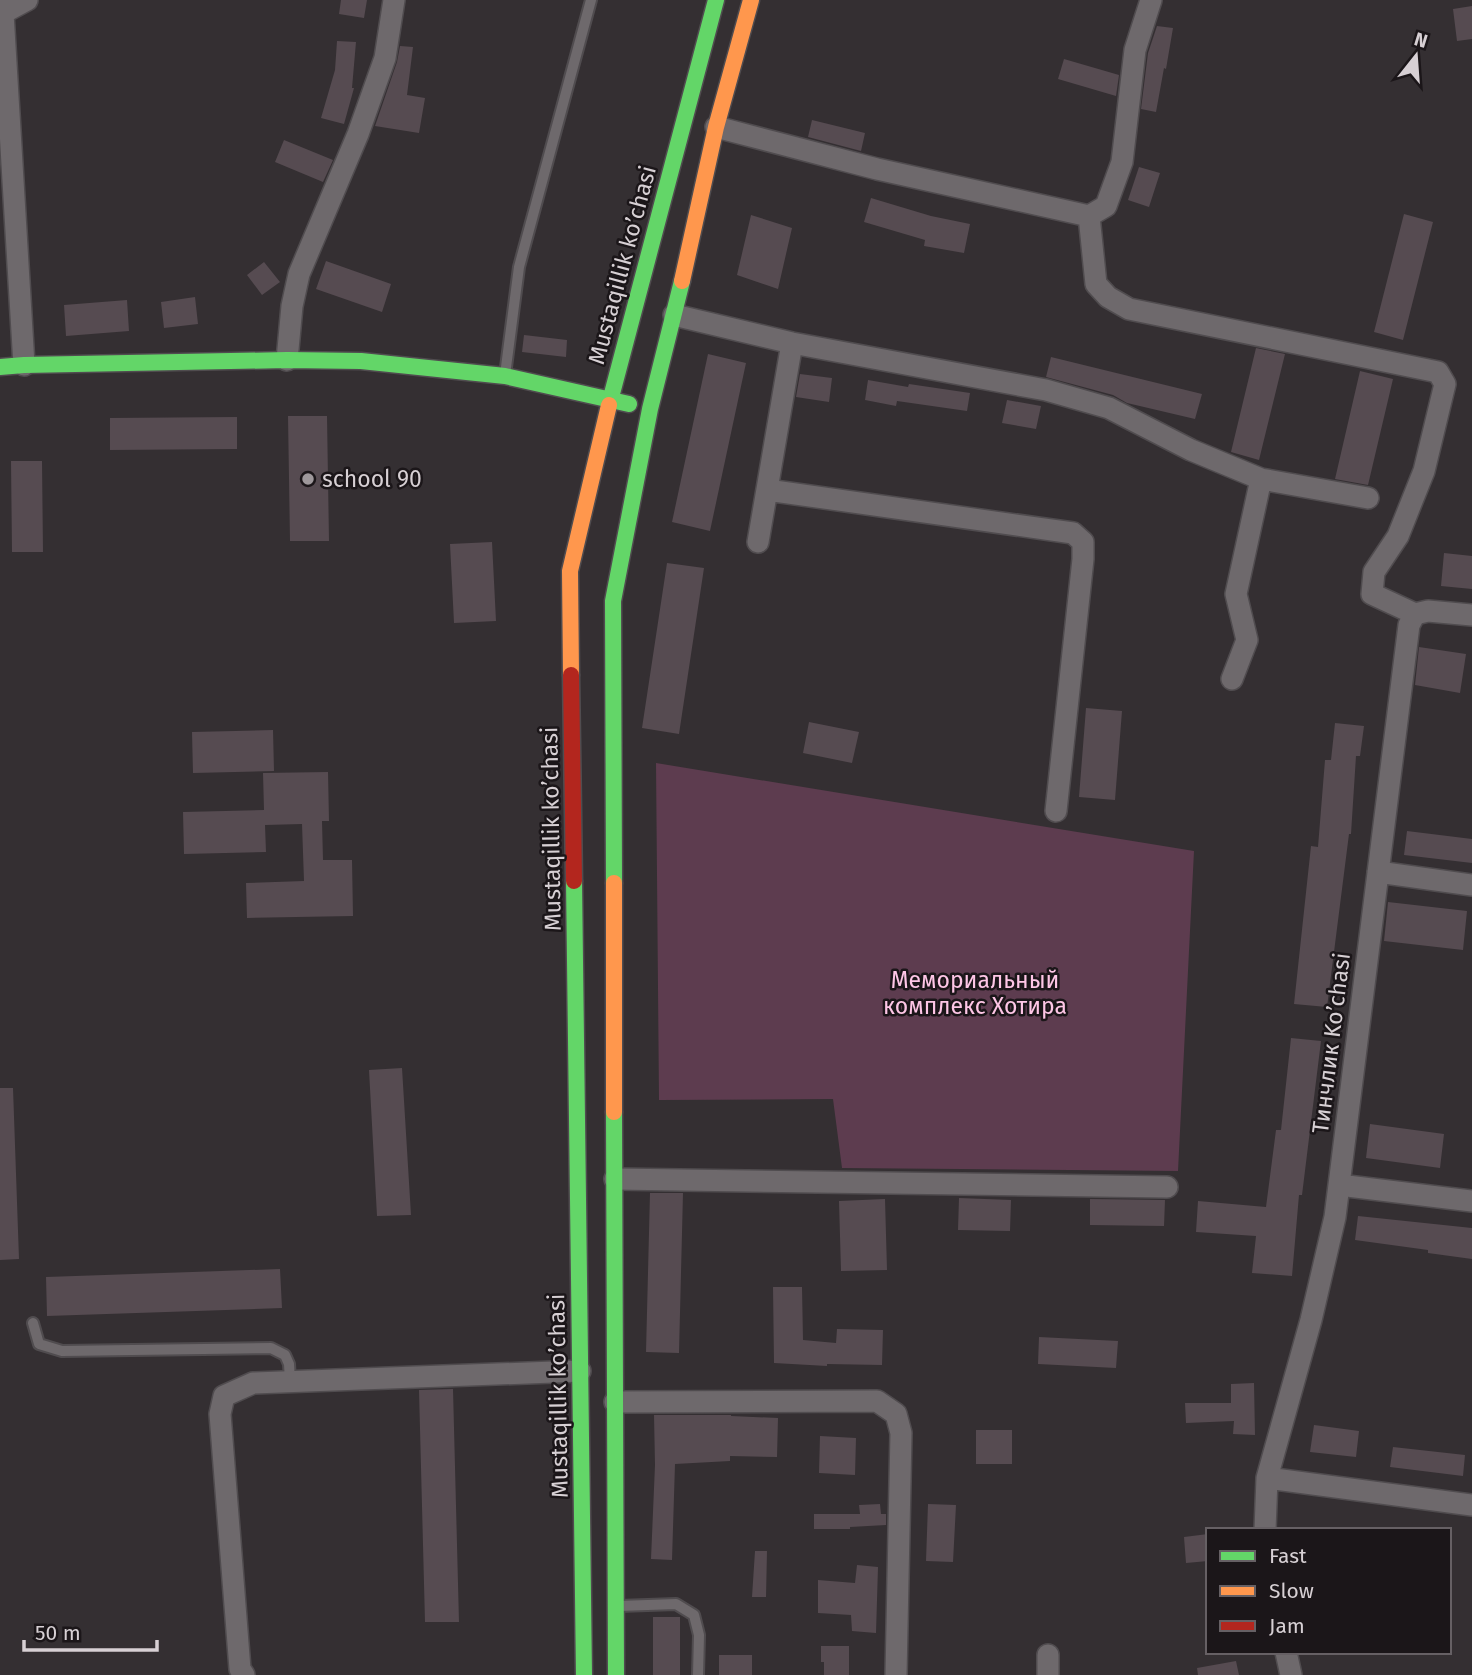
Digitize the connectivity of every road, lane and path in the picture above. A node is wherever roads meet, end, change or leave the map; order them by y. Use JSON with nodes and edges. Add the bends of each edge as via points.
{"nodes":[{"id":1,"x":27,"y":0,"type":"edge"},
{"id":2,"x":394,"y":0,"type":"edge"},
{"id":3,"x":591,"y":0,"type":"edge"},
{"id":4,"x":716,"y":0,"type":"edge"},
{"id":5,"x":751,"y":0,"type":"edge"},
{"id":6,"x":1151,"y":0,"type":"edge"},
{"id":7,"x":2,"y":10,"type":"edge"},
{"id":8,"x":716,"y":127,"type":"junction"},
{"id":9,"x":1090,"y":216,"type":"junction"},
{"id":10,"x":674,"y":315,"type":"junction"},
{"id":11,"x":792,"y":343,"type":"junction"},
{"id":12,"x":287,"y":360,"type":"junction"},
{"id":13,"x":24,"y":365,"type":"junction"},
{"id":14,"x":0,"y":367,"type":"edge"},
{"id":15,"x":505,"y":376,"type":"junction"},
{"id":16,"x":610,"y":400,"type":"junction"},
{"id":17,"x":650,"y":409,"type":"junction"},
{"id":18,"x":1261,"y":479,"type":"junction"},
{"id":19,"x":767,"y":490,"type":"junction"},
{"id":20,"x":1368,"y":498,"type":"dead end"},
{"id":21,"x":758,"y":542,"type":"dead end"},
{"id":22,"x":1416,"y":614,"type":"junction"},
{"id":23,"x":1472,"y":615,"type":"edge"},
{"id":24,"x":1232,"y":680,"type":"dead end"},
{"id":25,"x":1056,"y":811,"type":"dead end"},
{"id":26,"x":1378,"y":872,"type":"junction"},
{"id":27,"x":1472,"y":885,"type":"edge"},
{"id":28,"x":615,"y":1179,"type":"junction"},
{"id":29,"x":1339,"y":1185,"type":"junction"},
{"id":30,"x":1167,"y":1187,"type":"dead end"},
{"id":31,"x":1472,"y":1201,"type":"edge"},
{"id":32,"x":33,"y":1323,"type":"dead end"},
{"id":33,"x":580,"y":1371,"type":"junction"},
{"id":34,"x":290,"y":1381,"type":"junction"},
{"id":35,"x":615,"y":1402,"type":"junction"},
{"id":36,"x":1267,"y":1478,"type":"junction"},
{"id":37,"x":1472,"y":1506,"type":"edge"},
{"id":38,"x":1265,"y":1528,"type":"edge"},
{"id":39,"x":616,"y":1606,"type":"junction"},
{"id":40,"x":1286,"y":1654,"type":"edge"},
{"id":41,"x":244,"y":1675,"type":"edge"},
{"id":42,"x":584,"y":1675,"type":"edge"},
{"id":43,"x":616,"y":1675,"type":"edge"},
{"id":44,"x":698,"y":1675,"type":"edge"},
{"id":45,"x":896,"y":1675,"type":"edge"},
{"id":46,"x":1291,"y":1675,"type":"edge"}],
"edges":[{"from":1,"to":7,"type":"street"},
{"from":2,"to":12,"type":"street","via":[[385,58],[299,274]]},
{"from":3,"to":15,"type":"lane","via":[[519,267]]},
{"from":4,"to":16,"type":"main road","name":"Mustaqillik ko’chasi"},
{"from":5,"to":8,"type":"main road"},
{"from":6,"to":9,"type":"street","via":[[1135,50],[1122,162],[1106,206]]},
{"from":7,"to":13,"type":"street"},
{"from":8,"to":9,"type":"street","via":[[877,169]]},
{"from":8,"to":10,"type":"main road"},
{"from":9,"to":22,"type":"street","via":[[1096,284],[1129,309],[1438,372],[1445,384],[1424,471],[1398,536],[1374,572],[1372,594]]},
{"from":10,"to":11,"type":"street"},
{"from":10,"to":17,"type":"main road"},
{"from":11,"to":18,"type":"street","via":[[1046,390],[1110,408],[1191,450]]},
{"from":11,"to":19,"type":"street"},
{"from":12,"to":13,"type":"main road"},
{"from":12,"to":15,"type":"main road","via":[[361,361]]},
{"from":13,"to":14,"type":"main road"},
{"from":15,"to":16,"type":"main road"},
{"from":16,"to":17,"type":"main road"},
{"from":16,"to":33,"type":"main road","name":"Mustaqillik ko’chasi","via":[[570,571]]},
{"from":17,"to":28,"type":"main road","via":[[613,601]]},
{"from":18,"to":20,"type":"street"},
{"from":18,"to":24,"type":"street","via":[[1236,594],[1247,640]]},
{"from":19,"to":21,"type":"street"},
{"from":19,"to":25,"type":"street","via":[[1073,533],[1083,542]]},
{"from":22,"to":23,"type":"street"},
{"from":22,"to":26,"type":"street","name":"Тинчлик Ko’chasi","via":[[1409,625]]},
{"from":26,"to":27,"type":"street"},
{"from":26,"to":29,"type":"street","name":"Тинчлик Ko’chasi"},
{"from":28,"to":30,"type":"street"},
{"from":28,"to":35,"type":"main road"},
{"from":29,"to":31,"type":"street"},
{"from":29,"to":36,"type":"street","name":"Тинчлик Ko’chasi","via":[[1311,1320]]},
{"from":32,"to":34,"type":"lane","via":[[39,1344],[62,1351],[271,1348],[285,1355]]},
{"from":33,"to":34,"type":"street"},
{"from":33,"to":42,"type":"main road","name":"Mustaqillik ko’chasi"},
{"from":34,"to":41,"type":"street","via":[[253,1383],[224,1396],[220,1414],[240,1670]]},
{"from":35,"to":39,"type":"main road"},
{"from":35,"to":45,"type":"street","via":[[877,1401],[895,1414],[901,1433]]},
{"from":36,"to":37,"type":"street"},
{"from":36,"to":38,"type":"street","name":"Тинчлик Ko’chasi"},
{"from":39,"to":43,"type":"main road"},
{"from":39,"to":44,"type":"lane","via":[[676,1604],[694,1615],[699,1635]]},
{"from":40,"to":46,"type":"street"}]}
